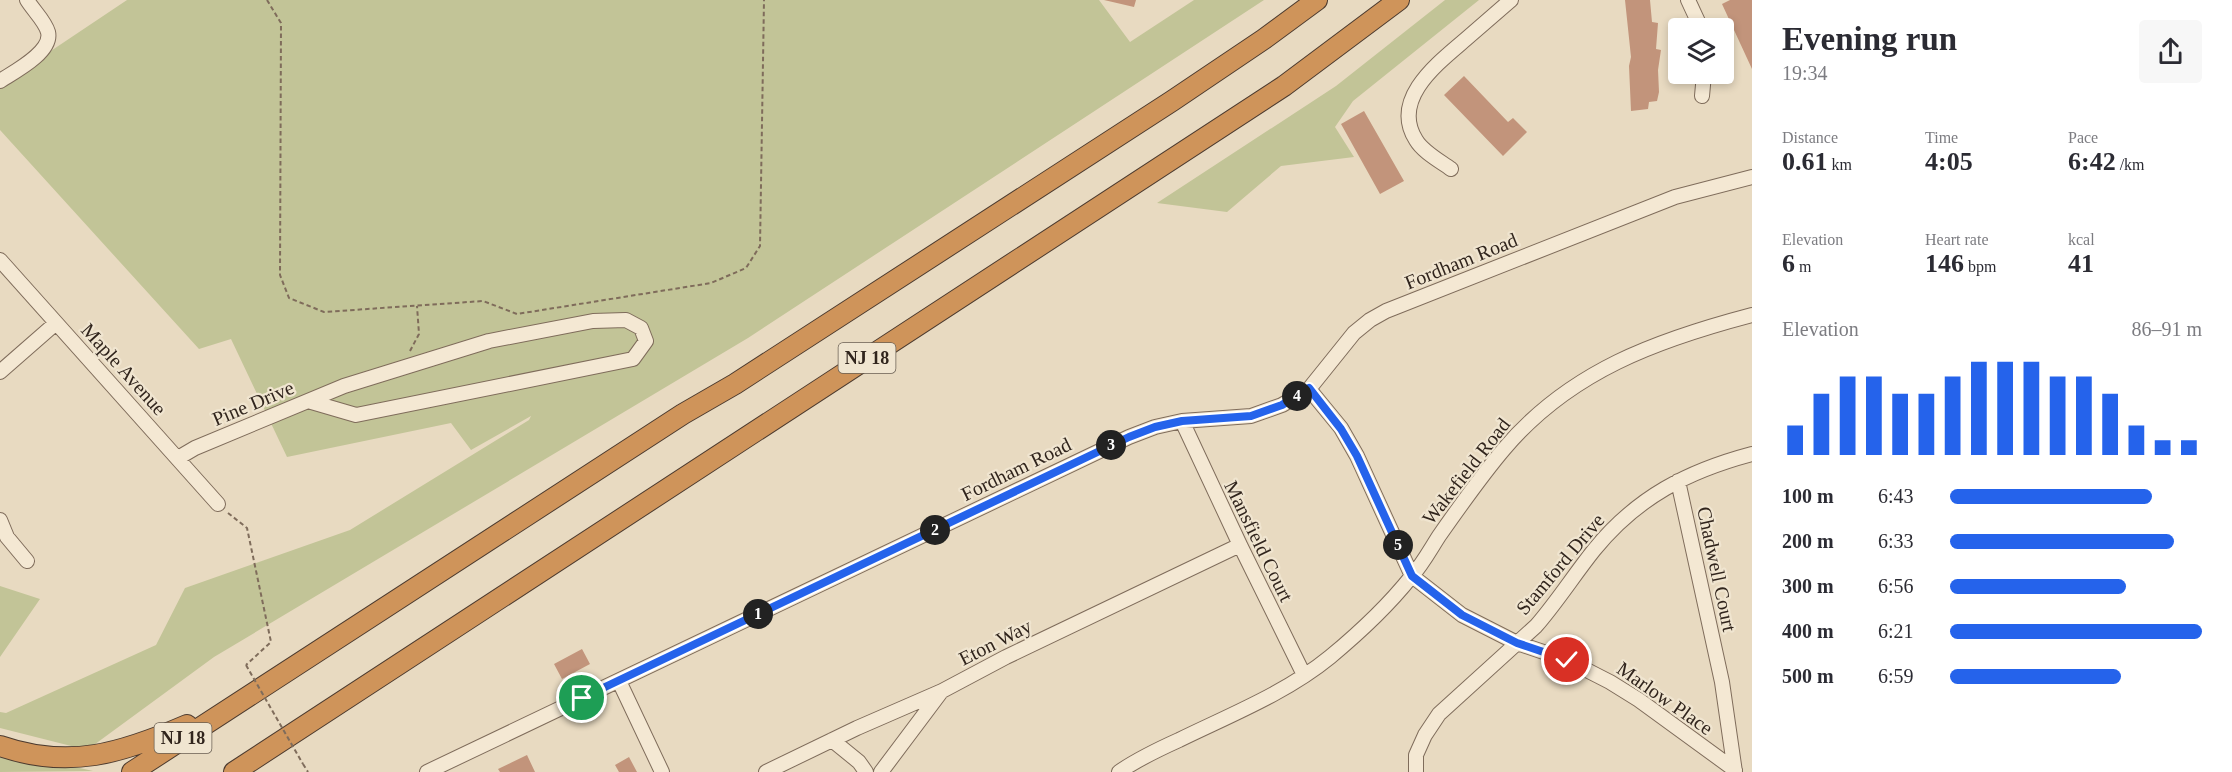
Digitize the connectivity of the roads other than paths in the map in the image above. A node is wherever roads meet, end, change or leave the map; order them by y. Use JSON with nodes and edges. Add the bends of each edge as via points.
{"nodes":[{"id":1,"x":27,"y":0,"type":"edge"},
{"id":2,"x":1317,"y":0,"type":"edge"},
{"id":3,"x":1399,"y":0,"type":"edge"},
{"id":4,"x":1511,"y":0,"type":"edge"},
{"id":5,"x":1688,"y":0,"type":"edge"},
{"id":6,"x":1696,"y":18,"type":"edge"},
{"id":7,"x":0,"y":81,"type":"edge"},
{"id":8,"x":1703,"y":84,"type":"edge"},
{"id":9,"x":1702,"y":96,"type":"dead end"},
{"id":10,"x":1451,"y":169,"type":"dead end"},
{"id":11,"x":1752,"y":177,"type":"edge"},
{"id":12,"x":0,"y":260,"type":"edge"},
{"id":13,"x":1752,"y":315,"type":"edge"},
{"id":14,"x":56,"y":323,"type":"junction"},
{"id":15,"x":0,"y":372,"type":"edge"},
{"id":16,"x":1309,"y":388,"type":"junction"},
{"id":17,"x":308,"y":401,"type":"junction"},
{"id":18,"x":1182,"y":421,"type":"junction"},
{"id":19,"x":1752,"y":454,"type":"edge"},
{"id":20,"x":178,"y":458,"type":"junction"},
{"id":21,"x":1678,"y":481,"type":"junction"},
{"id":22,"x":218,"y":504,"type":"road end"},
{"id":23,"x":0,"y":520,"type":"edge"},
{"id":24,"x":1240,"y":545,"type":"junction"},
{"id":25,"x":27,"y":561,"type":"dead end"},
{"id":26,"x":1412,"y":576,"type":"junction"},
{"id":27,"x":1517,"y":643,"type":"junction"},
{"id":28,"x":1304,"y":675,"type":"junction"},
{"id":29,"x":619,"y":681,"type":"junction"},
{"id":30,"x":942,"y":690,"type":"junction"},
{"id":31,"x":234,"y":705,"type":"junction"},
{"id":32,"x":832,"y":740,"type":"junction"},
{"id":33,"x":0,"y":746,"type":"edge"},
{"id":34,"x":1735,"y":771,"type":"edge"},
{"id":35,"x":132,"y":772,"type":"edge"},
{"id":36,"x":234,"y":772,"type":"edge"},
{"id":37,"x":428,"y":772,"type":"edge"},
{"id":38,"x":662,"y":772,"type":"edge"},
{"id":39,"x":766,"y":772,"type":"edge"},
{"id":40,"x":866,"y":772,"type":"edge"},
{"id":41,"x":881,"y":772,"type":"edge"},
{"id":42,"x":1119,"y":772,"type":"edge"},
{"id":43,"x":1416,"y":772,"type":"edge"}],
"edges":[{"from":1,"to":7,"type":"street","via":[[47,30],[48,42],[40,53]]},
{"from":2,"to":31,"type":"highway","number":"NJ 18","via":[[1172,101]]},
{"from":3,"to":36,"type":"highway","number":"NJ 18","via":[[1234,119]]},
{"from":4,"to":10,"type":"street","via":[[1427,74],[1410,107],[1414,138]]},
{"from":5,"to":6,"type":"street"},
{"from":8,"to":9,"type":"street"},
{"from":11,"to":16,"type":"street","name":"Fordham Road","via":[[1675,197],[1386,311],[1354,333]]},
{"from":12,"to":14,"type":"street","name":"Maple Avenue"},
{"from":13,"to":26,"type":"street","name":"Wakefield Road","via":[[1672,338],[1625,357],[1554,402],[1506,447]]},
{"from":14,"to":15,"type":"street"},
{"from":14,"to":20,"type":"street","name":"Maple Avenue"},
{"from":16,"to":18,"type":"street","name":"Fordham Road","via":[[1282,405],[1251,416]]},
{"from":16,"to":26,"type":"street","name":"Marlow Place","via":[[1357,456]]},
{"from":17,"to":17,"type":"street","name":"Pine Drive","via":[[356,415],[633,359],[646,341],[641,328],[626,320],[593,321],[489,341]]},
{"from":17,"to":20,"type":"street","name":"Pine Drive"},
{"from":18,"to":24,"type":"street","name":"Mansfield Court"},
{"from":18,"to":29,"type":"street","name":"Fordham Road","via":[[1129,437]]},
{"from":19,"to":21,"type":"street","name":"Stamford Drive"},
{"from":20,"to":22,"type":"street","name":"Maple Avenue"},
{"from":21,"to":27,"type":"street","name":"Stamford Drive","via":[[1660,490],[1618,524],[1594,549],[1550,610]]},
{"from":21,"to":34,"type":"street","name":"Chadwell Court","via":[[1722,682]]},
{"from":23,"to":25,"type":"street","via":[[7,537]]},
{"from":24,"to":28,"type":"street","name":"Mansfield Court"},
{"from":24,"to":30,"type":"street","name":"Eton Way"},
{"from":26,"to":27,"type":"street","name":"Marlow Place","via":[[1462,615]]},
{"from":26,"to":28,"type":"street","name":"Wakefield Road","via":[[1358,633]]},
{"from":27,"to":34,"type":"street","name":"Marlow Place","via":[[1567,660],[1610,682]]},
{"from":27,"to":43,"type":"street","name":"Stamford Drive","via":[[1439,714],[1416,755]]},
{"from":28,"to":42,"type":"street","name":"Wakefield Road"},
{"from":29,"to":37,"type":"street","name":"Fordham Road"},
{"from":29,"to":38,"type":"street"},
{"from":30,"to":32,"type":"street","name":"Eton Way"},
{"from":30,"to":41,"type":"street"},
{"from":31,"to":33,"type":"highway","via":[[145,742],[90,756],[40,757]]},
{"from":31,"to":35,"type":"highway","number":"NJ 18"},
{"from":32,"to":39,"type":"street","name":"Eton Way"},
{"from":32,"to":40,"type":"street"}]}
